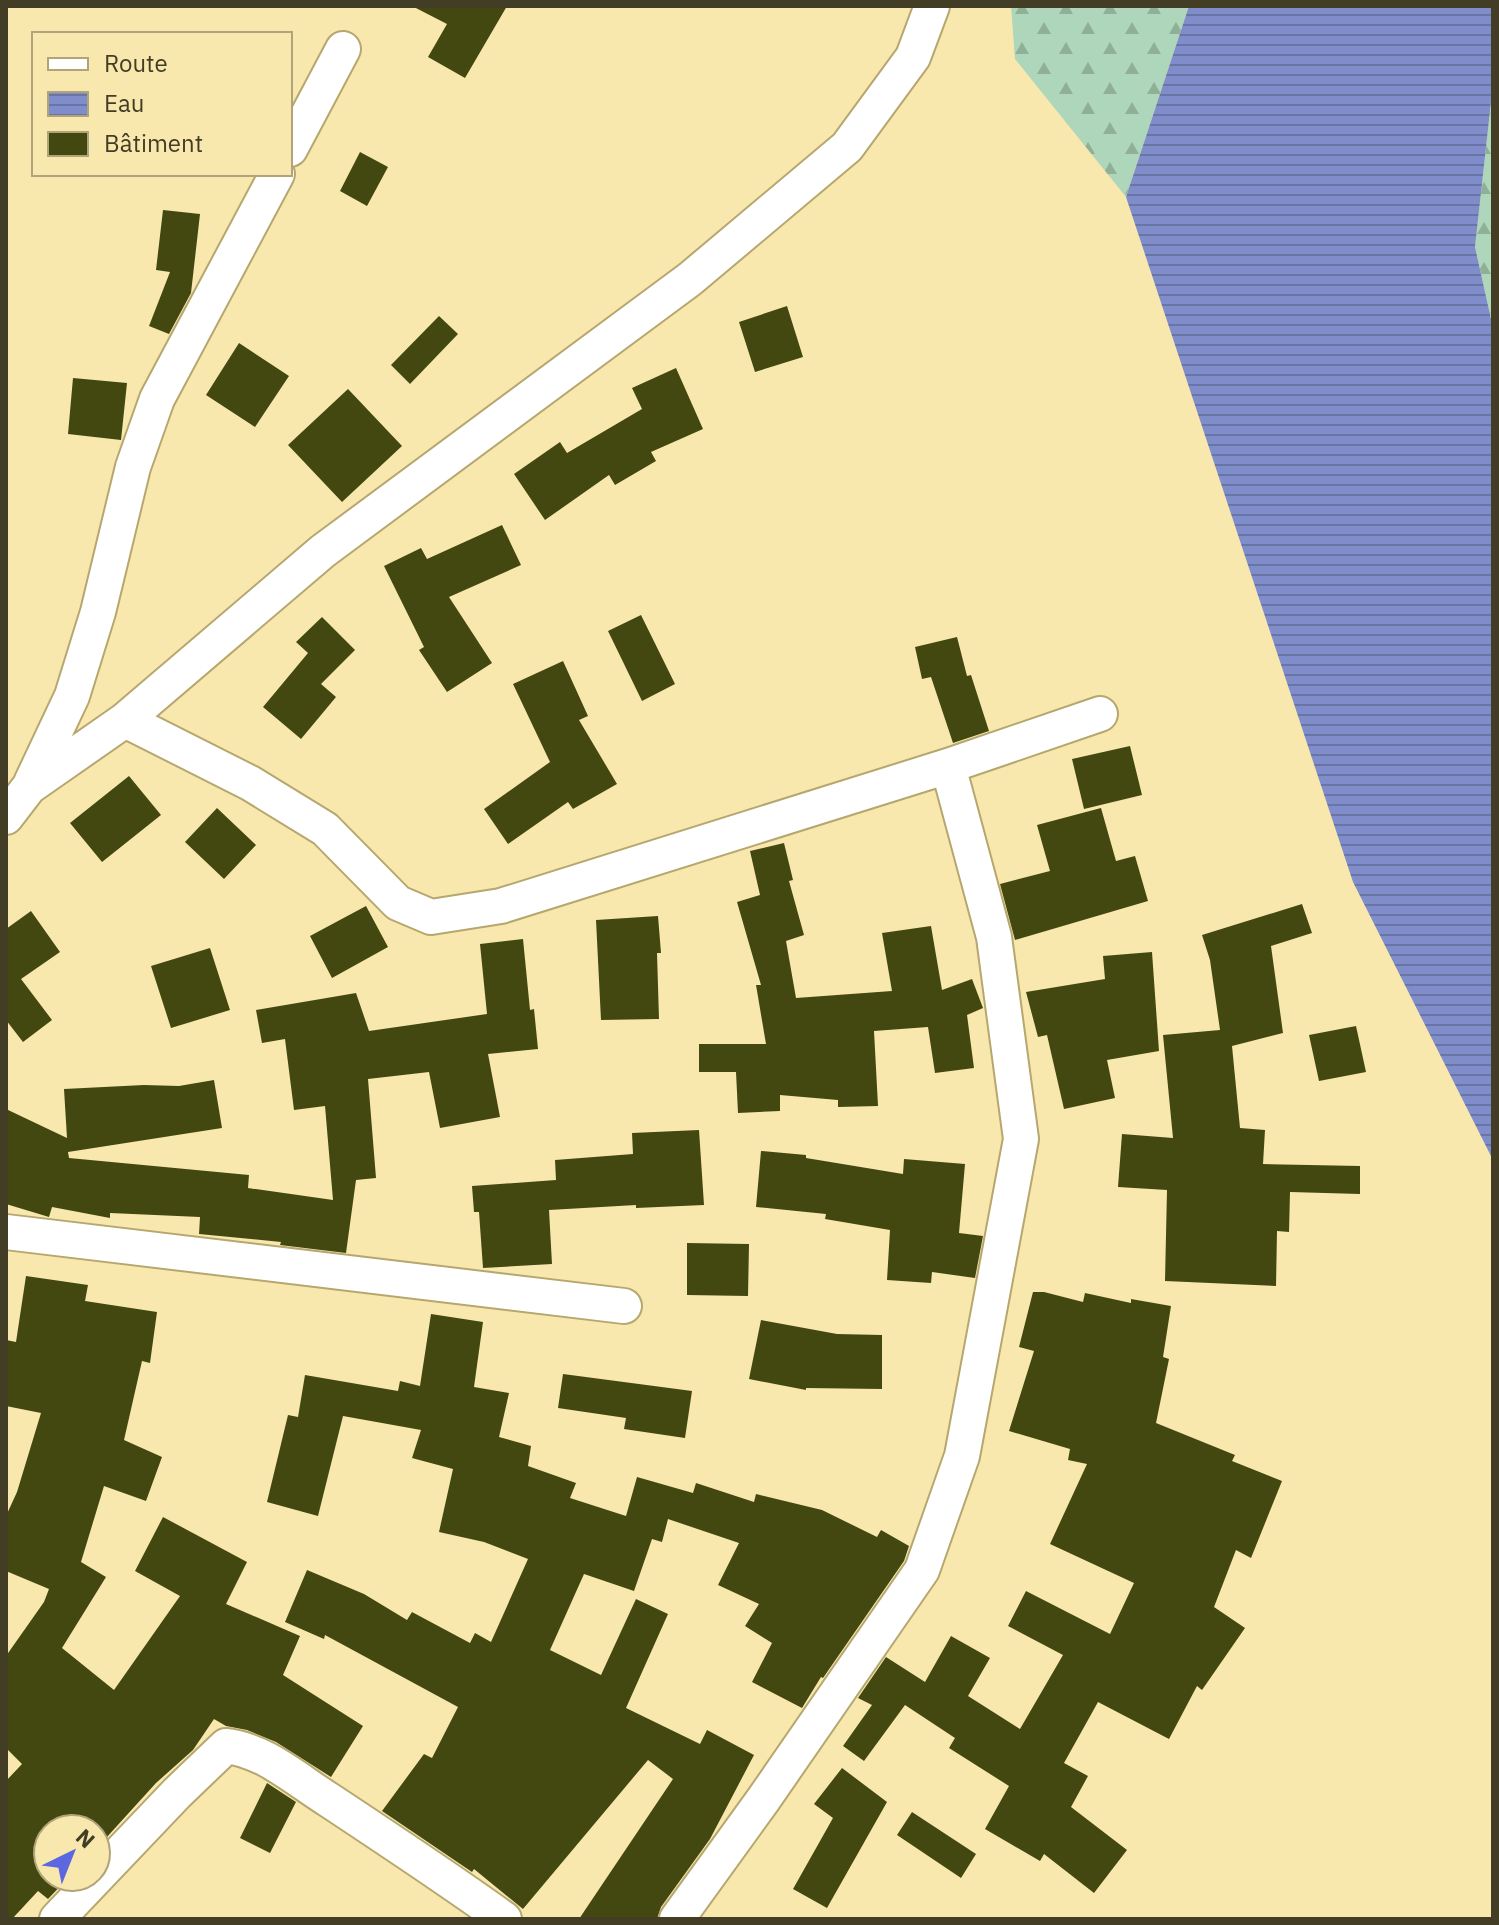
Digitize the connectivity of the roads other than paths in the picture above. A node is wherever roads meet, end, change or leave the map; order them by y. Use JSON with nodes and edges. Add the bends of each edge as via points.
{"nodes":[{"id":1,"x":932,"y":6,"type":"edge"},
{"id":2,"x":343,"y":49,"type":"dead end"},
{"id":3,"x":292,"y":145,"type":"edge"},
{"id":4,"x":276,"y":176,"type":"edge"},
{"id":5,"x":1100,"y":714,"type":"dead end"},
{"id":6,"x":125,"y":720,"type":"junction"},
{"id":7,"x":948,"y":766,"type":"junction"},
{"id":8,"x":29,"y":787,"type":"junction"},
{"id":9,"x":6,"y":817,"type":"edge"},
{"id":10,"x":6,"y":1232,"type":"edge"},
{"id":11,"x":624,"y":1306,"type":"dead end"},
{"id":12,"x":57,"y":1919,"type":"edge"},
{"id":13,"x":504,"y":1919,"type":"edge"},
{"id":14,"x":677,"y":1919,"type":"edge"}],
"edges":[{"from":1,"to":6,"type":"street","via":[[913,57],[847,147],[690,279],[323,551]]},
{"from":2,"to":3,"type":"street"},
{"from":4,"to":8,"type":"street","via":[[157,399],[133,467],[72,696]]},
{"from":5,"to":7,"type":"street"},
{"from":6,"to":7,"type":"street","via":[[250,783],[325,829],[398,903],[431,917],[501,906]]},
{"from":6,"to":8,"type":"street"},
{"from":7,"to":14,"type":"street","via":[[994,937],[1021,1139],[962,1456],[922,1570]]},
{"from":8,"to":9,"type":"street"},
{"from":10,"to":11,"type":"street"},
{"from":12,"to":13,"type":"street","via":[[226,1746],[246,1748],[276,1766]]}]}
